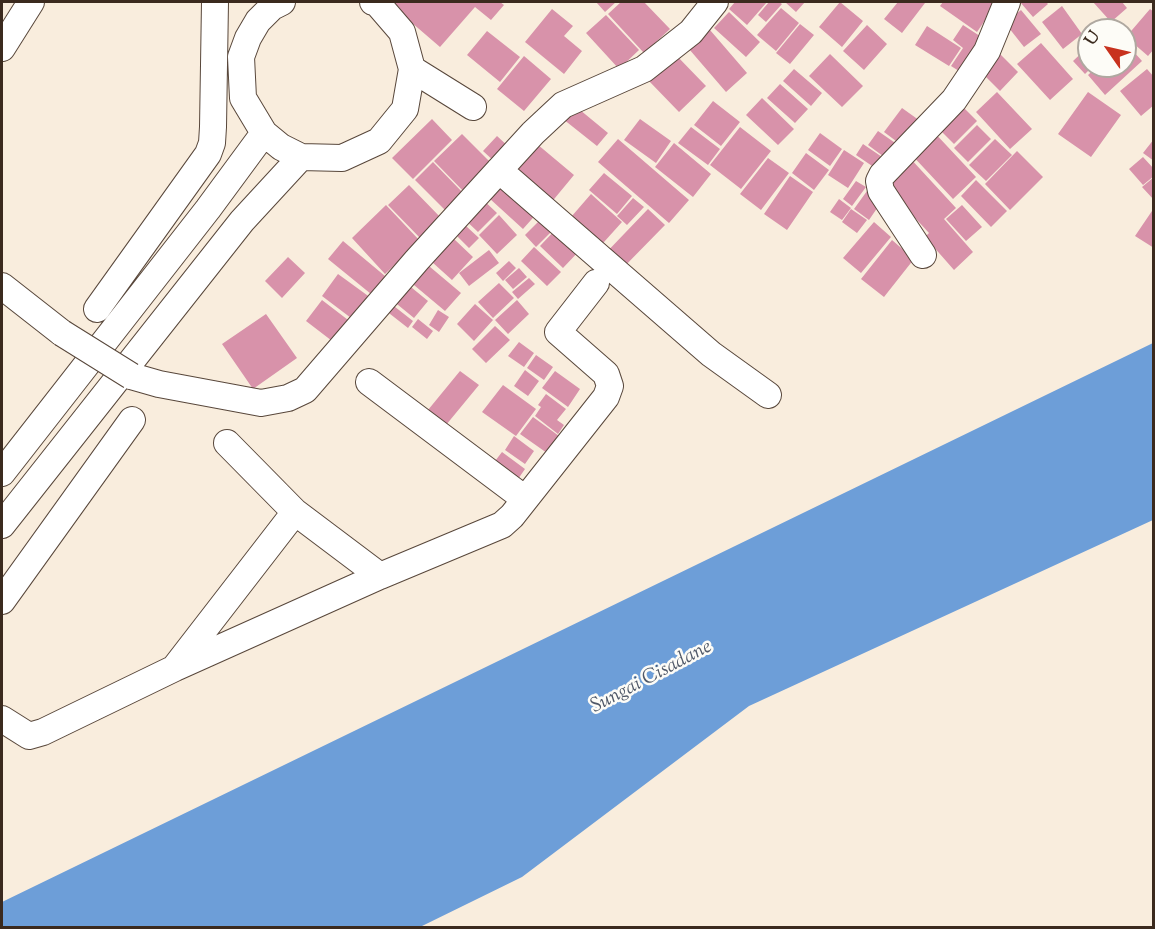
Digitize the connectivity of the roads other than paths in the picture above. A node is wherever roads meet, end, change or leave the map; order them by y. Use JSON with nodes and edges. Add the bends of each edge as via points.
{"nodes":[{"id":1,"x":31,"y":2,"type":"edge"},
{"id":2,"x":215,"y":2,"type":"edge"},
{"id":3,"x":373,"y":2,"type":"edge"},
{"id":4,"x":715,"y":2,"type":"edge"},
{"id":5,"x":1006,"y":2,"type":"edge"},
{"id":6,"x":273,"y":3,"type":"edge"},
{"id":7,"x":2,"y":48,"type":"edge"},
{"id":8,"x":241,"y":57,"type":"junction"},
{"id":9,"x":412,"y":69,"type":"junction"},
{"id":10,"x":214,"y":72,"type":"junction"},
{"id":11,"x":473,"y":107,"type":"dead end"},
{"id":12,"x":264,"y":134,"type":"junction"},
{"id":13,"x":301,"y":156,"type":"junction"},
{"id":14,"x":499,"y":170,"type":"junction"},
{"id":15,"x":923,"y":255,"type":"dead end"},
{"id":16,"x":596,"y":283,"type":"dead end"},
{"id":17,"x":2,"y":286,"type":"edge"},
{"id":18,"x":97,"y":309,"type":"dead end"},
{"id":19,"x":369,"y":382,"type":"dead end"},
{"id":20,"x":768,"y":395,"type":"dead end"},
{"id":21,"x":132,"y":420,"type":"dead end"},
{"id":22,"x":227,"y":444,"type":"dead end"},
{"id":23,"x":2,"y":473,"type":"edge"},
{"id":24,"x":525,"y":500,"type":"junction"},
{"id":25,"x":295,"y":512,"type":"junction"},
{"id":26,"x":2,"y":525,"type":"edge"},
{"id":27,"x":380,"y":576,"type":"junction"},
{"id":28,"x":2,"y":601,"type":"edge"},
{"id":29,"x":175,"y":668,"type":"junction"},
{"id":30,"x":2,"y":719,"type":"edge"}],
"edges":[{"from":1,"to":7,"type":"street"},
{"from":2,"to":10,"type":"street"},
{"from":3,"to":9,"type":"street","via":[[402,32]]},
{"from":4,"to":14,"type":"street","via":[[691,32],[644,69],[563,105]]},
{"from":5,"to":15,"type":"street","via":[[987,51],[954,100],[879,181],[881,191]]},
{"from":6,"to":8,"type":"street","via":[[258,21]]},
{"from":8,"to":10,"type":"street"},
{"from":8,"to":12,"type":"street","via":[[243,98]]},
{"from":9,"to":11,"type":"street"},
{"from":9,"to":13,"type":"street","via":[[405,109],[379,141],[342,158]]},
{"from":10,"to":18,"type":"street","via":[[212,143],[208,153]]},
{"from":12,"to":13,"type":"street"},
{"from":12,"to":23,"type":"street"},
{"from":13,"to":26,"type":"street","via":[[242,221]]},
{"from":14,"to":17,"type":"street","bridge":true,"via":[[304,390],[288,398],[261,403],[131,376],[62,333]]},
{"from":14,"to":20,"type":"street","via":[[711,354]]},
{"from":16,"to":24,"type":"street","via":[[558,332],[606,374],[610,386],[606,397]]},
{"from":19,"to":24,"type":"street"},
{"from":21,"to":28,"type":"street"},
{"from":22,"to":25,"type":"street"},
{"from":24,"to":27,"type":"street","via":[[502,525]]},
{"from":25,"to":27,"type":"street"},
{"from":25,"to":29,"type":"street"},
{"from":27,"to":29,"type":"street"},
{"from":29,"to":30,"type":"street","via":[[34,735],[29,736]]}]}
